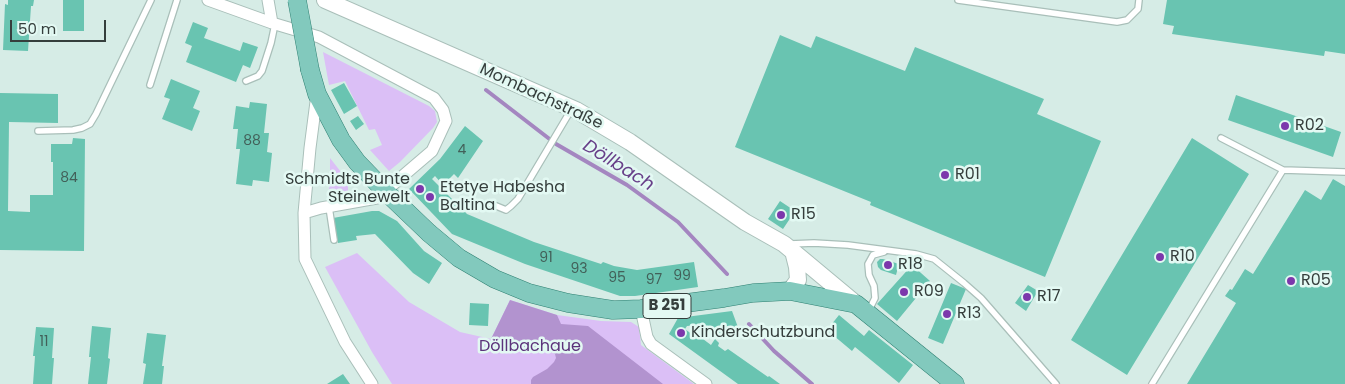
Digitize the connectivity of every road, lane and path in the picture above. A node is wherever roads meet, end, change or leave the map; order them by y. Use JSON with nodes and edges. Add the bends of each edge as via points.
{"nodes":[{"id":1,"x":151,"y":0,"type":"edge"},
{"id":2,"x":177,"y":0,"type":"edge"},
{"id":3,"x":208,"y":0,"type":"edge"},
{"id":4,"x":268,"y":0,"type":"edge"},
{"id":5,"x":297,"y":0,"type":"edge"},
{"id":6,"x":325,"y":0,"type":"edge"},
{"id":7,"x":958,"y":0,"type":"edge"},
{"id":8,"x":1139,"y":0,"type":"edge"},
{"id":9,"x":273,"y":24,"type":"junction"},
{"id":10,"x":246,"y":81,"type":"dead end"},
{"id":11,"x":150,"y":85,"type":"dead end"},
{"id":12,"x":317,"y":94,"type":"junction"},
{"id":13,"x":572,"y":108,"type":"junction"},
{"id":14,"x":38,"y":131,"type":"dead end"},
{"id":15,"x":1220,"y":138,"type":"dead end"},
{"id":16,"x":1283,"y":170,"type":"junction"},
{"id":17,"x":1345,"y":172,"type":"edge"},
{"id":18,"x":385,"y":192,"type":"junction"},
{"id":19,"x":490,"y":203,"type":"dead end"},
{"id":20,"x":329,"y":207,"type":"junction"},
{"id":21,"x":304,"y":213,"type":"junction"},
{"id":22,"x":334,"y":240,"type":"dead end"},
{"id":23,"x":788,"y":248,"type":"junction"},
{"id":24,"x":888,"y":251,"type":"junction"},
{"id":25,"x":790,"y":290,"type":"junction"},
{"id":26,"x":862,"y":308,"type":"junction"},
{"id":27,"x":641,"y":309,"type":"junction"},
{"id":28,"x":372,"y":384,"type":"edge"},
{"id":29,"x":706,"y":384,"type":"edge"},
{"id":30,"x":955,"y":384,"type":"edge"},
{"id":31,"x":1056,"y":384,"type":"edge"},
{"id":32,"x":1152,"y":384,"type":"edge"}],
"edges":[{"from":1,"to":14,"type":"lane","via":[[90,124],[74,130]]},
{"from":2,"to":11,"type":"lane"},
{"from":3,"to":9,"type":"street"},
{"from":4,"to":9,"type":"street"},
{"from":5,"to":12,"type":"main road","number":"B 251","bridge":true},
{"from":6,"to":13,"type":"street","name":"Mombachstraße"},
{"from":7,"to":8,"type":"lane","via":[[1117,22],[1127,20],[1138,9]]},
{"from":9,"to":10,"type":"lane","via":[[272,43],[262,71]]},
{"from":9,"to":18,"type":"street","via":[[319,36],[434,98],[443,110],[446,122],[432,151]]},
{"from":12,"to":18,"type":"main road","number":"B 251","via":[[341,140]]},
{"from":12,"to":21,"type":"street"},
{"from":13,"to":19,"type":"lane","via":[[518,199],[506,210]]},
{"from":13,"to":23,"type":"street","name":"Mombachstraße","via":[[630,142]]},
{"from":15,"to":16,"type":"lane"},
{"from":16,"to":17,"type":"lane"},
{"from":16,"to":32,"type":"lane"},
{"from":18,"to":20,"type":"street","via":[[377,198]]},
{"from":18,"to":27,"type":"main road","number":"B 251","via":[[459,258],[495,278],[529,293],[568,303],[613,310]]},
{"from":20,"to":21,"type":"street"},
{"from":20,"to":22,"type":"lane"},
{"from":21,"to":28,"type":"street","via":[[305,259],[345,342]]},
{"from":23,"to":24,"type":"lane","via":[[814,243]]},
{"from":23,"to":25,"type":"street","via":[[797,267],[798,280]]},
{"from":23,"to":26,"type":"street","name":"Mombachstraße"},
{"from":24,"to":26,"type":"lane","via":[[873,255],[868,264],[875,298]]},
{"from":24,"to":31,"type":"lane","via":[[934,259],[964,282]]},
{"from":25,"to":26,"type":"main road","number":"B 251"},
{"from":25,"to":27,"type":"main road","number":"B 251"},
{"from":26,"to":30,"type":"main road","number":"B 251"},
{"from":27,"to":29,"type":"street","via":[[651,344]]}]}
